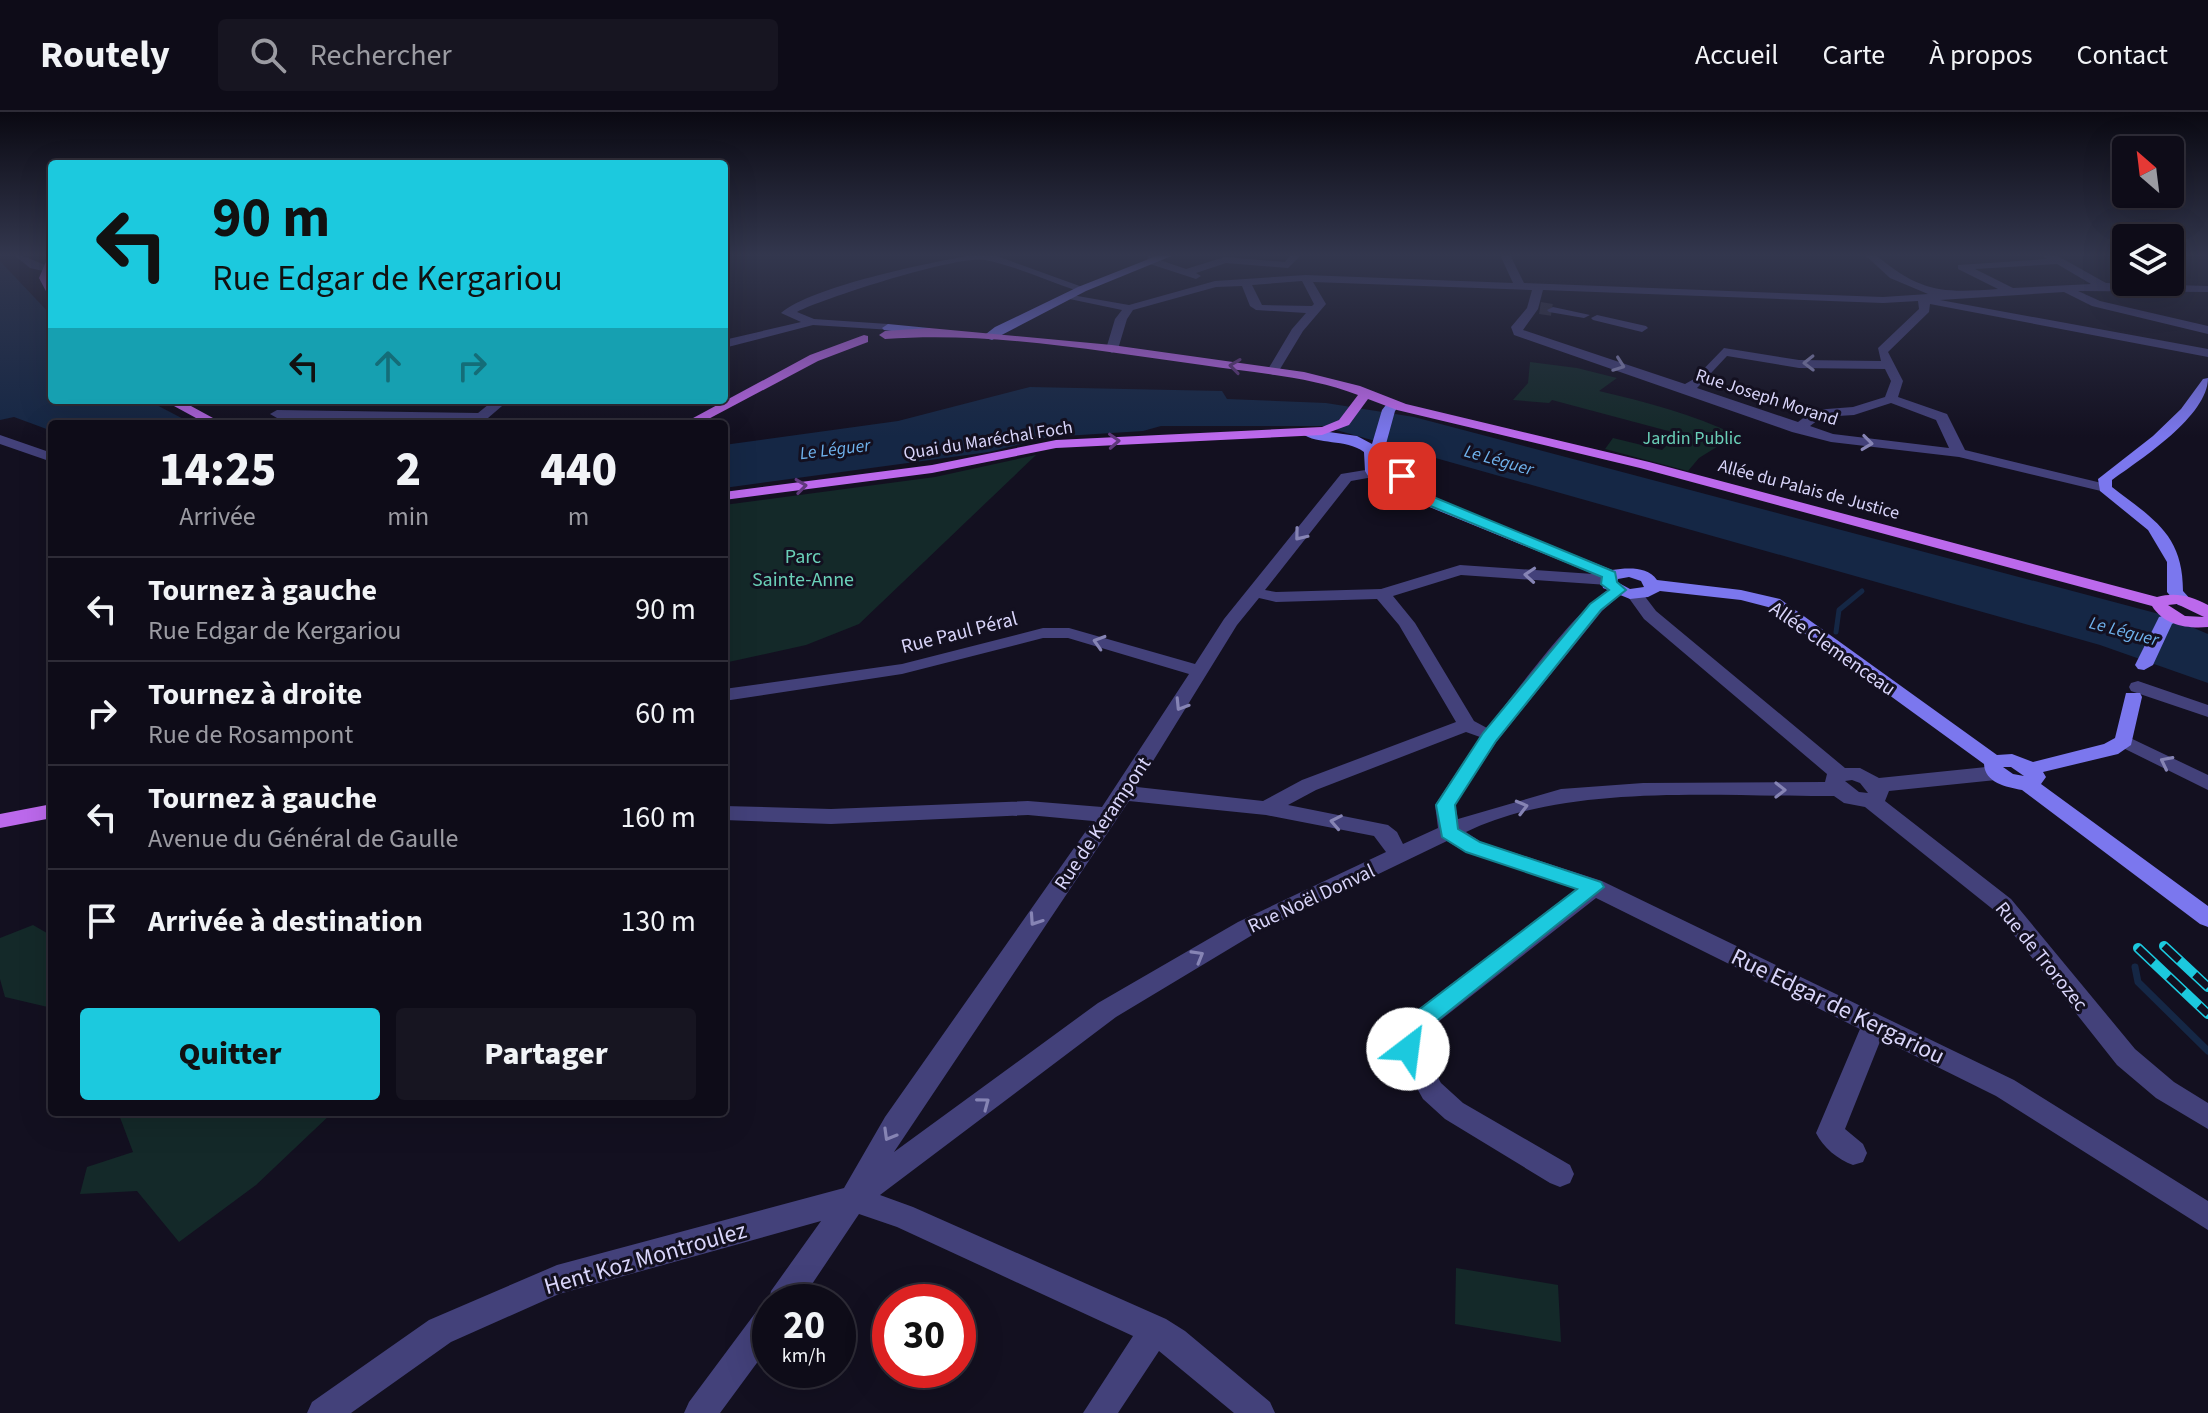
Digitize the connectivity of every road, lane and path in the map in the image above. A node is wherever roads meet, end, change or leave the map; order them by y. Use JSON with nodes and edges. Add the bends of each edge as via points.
{"nodes":[{"id":1,"x":795,"y":316,"type":"edge"},
{"id":2,"x":1030,"y":316,"type":"edge"},
{"id":3,"x":1123,"y":316,"type":"edge"},
{"id":4,"x":1310,"y":316,"type":"edge"},
{"id":5,"x":1528,"y":316,"type":"edge"},
{"id":6,"x":1919,"y":316,"type":"edge"},
{"id":7,"x":2000,"y":316,"type":"edge"},
{"id":8,"x":2121,"y":316,"type":"edge"},
{"id":9,"x":2148,"y":316,"type":"edge"},
{"id":10,"x":1597,"y":318,"type":"dead end"},
{"id":11,"x":813,"y":322,"type":"junction"},
{"id":12,"x":1642,"y":328,"type":"dead end"},
{"id":13,"x":2208,"y":330,"type":"edge"},
{"id":14,"x":888,"y":334,"type":"junction"},
{"id":15,"x":865,"y":335,"type":"junction"},
{"id":16,"x":2111,"y":335,"type":"junction"},
{"id":17,"x":988,"y":337,"type":"junction"},
{"id":18,"x":728,"y":343,"type":"edge"},
{"id":19,"x":1112,"y":349,"type":"junction"},
{"id":20,"x":2208,"y":353,"type":"edge"},
{"id":21,"x":1887,"y":365,"type":"junction"},
{"id":22,"x":1273,"y":371,"type":"junction"},
{"id":23,"x":2208,"y":382,"type":"edge"},
{"id":24,"x":1685,"y":390,"type":"junction"},
{"id":25,"x":1362,"y":397,"type":"junction"},
{"id":26,"x":1891,"y":399,"type":"junction"},
{"id":27,"x":728,"y":403,"type":"edge"},
{"id":28,"x":178,"y":404,"type":"edge"},
{"id":29,"x":497,"y":404,"type":"edge"},
{"id":30,"x":727,"y":404,"type":"edge"},
{"id":31,"x":1395,"y":407,"type":"junction"},
{"id":32,"x":277,"y":414,"type":"dead end"},
{"id":33,"x":209,"y":420,"type":"edge"},
{"id":34,"x":478,"y":420,"type":"edge"},
{"id":35,"x":697,"y":420,"type":"edge"},
{"id":36,"x":1797,"y":429,"type":"junction"},
{"id":37,"x":1341,"y":434,"type":"junction"},
{"id":38,"x":0,"y":439,"type":"edge"},
{"id":39,"x":1959,"y":453,"type":"junction"},
{"id":40,"x":48,"y":457,"type":"edge"},
{"id":41,"x":1396,"y":469,"type":"junction"},
{"id":42,"x":1372,"y":471,"type":"junction"},
{"id":43,"x":2105,"y":488,"type":"junction"},
{"id":44,"x":728,"y":495,"type":"edge"},
{"id":45,"x":1421,"y":497,"type":"junction"},
{"id":46,"x":1618,"y":585,"type":"junction"},
{"id":47,"x":1653,"y":585,"type":"junction"},
{"id":48,"x":1254,"y":592,"type":"junction"},
{"id":49,"x":1382,"y":594,"type":"junction"},
{"id":50,"x":2184,"y":601,"type":"junction"},
{"id":51,"x":2159,"y":603,"type":"junction"},
{"id":52,"x":2170,"y":620,"type":"junction"},
{"id":53,"x":2208,"y":620,"type":"edge"},
{"id":54,"x":2144,"y":665,"type":"joint"},
{"id":55,"x":1201,"y":672,"type":"junction"},
{"id":56,"x":2136,"y":692,"type":"junction"},
{"id":57,"x":728,"y":694,"type":"edge"},
{"id":58,"x":2208,"y":711,"type":"edge"},
{"id":59,"x":1467,"y":725,"type":"junction"},
{"id":60,"x":1490,"y":737,"type":"junction"},
{"id":61,"x":2124,"y":741,"type":"junction"},
{"id":62,"x":1995,"y":768,"type":"junction"},
{"id":63,"x":2029,"y":777,"type":"junction"},
{"id":64,"x":1839,"y":782,"type":"junction"},
{"id":65,"x":2208,"y":783,"type":"edge"},
{"id":66,"x":1123,"y":793,"type":"junction"},
{"id":67,"x":1873,"y":793,"type":"junction"},
{"id":68,"x":1266,"y":808,"type":"junction"},
{"id":69,"x":48,"y":811,"type":"edge"},
{"id":70,"x":728,"y":813,"type":"edge"},
{"id":71,"x":1106,"y":815,"type":"junction"},
{"id":72,"x":0,"y":821,"type":"edge"},
{"id":73,"x":1449,"y":832,"type":"junction"},
{"id":74,"x":1399,"y":857,"type":"junction"},
{"id":75,"x":1594,"y":887,"type":"junction"},
{"id":76,"x":2208,"y":918,"type":"edge"},
{"id":77,"x":1875,"y":1024,"type":"junction"},
{"id":78,"x":2208,"y":1117,"type":"edge"},
{"id":79,"x":1853,"y":1153,"type":"dead end"},
{"id":80,"x":1560,"y":1174,"type":"dead end"},
{"id":81,"x":853,"y":1199,"type":"junction"},
{"id":82,"x":2208,"y":1217,"type":"edge"},
{"id":83,"x":794,"y":1284,"type":"edge"},
{"id":84,"x":1155,"y":1330,"type":"junction"},
{"id":85,"x":752,"y":1343,"type":"edge"},
{"id":86,"x":323,"y":1413,"type":"edge"},
{"id":87,"x":700,"y":1413,"type":"edge"},
{"id":88,"x":1099,"y":1413,"type":"edge"},
{"id":89,"x":1259,"y":1413,"type":"edge"}],
"edges":[{"from":1,"to":11,"type":"street"},
{"from":2,"to":17,"type":"main road"},
{"from":3,"to":19,"type":"street"},
{"from":4,"to":22,"type":"street"},
{"from":5,"to":24,"type":"street","name":"Rue Joseph Morand","one_way":true,"via":[[1518,332]]},
{"from":6,"to":21,"type":"street","via":[[1882,351]]},
{"from":7,"to":16,"type":"street"},
{"from":8,"to":16,"type":"street"},
{"from":9,"to":13,"type":"street"},
{"from":10,"to":12,"type":"street"},
{"from":11,"to":15,"type":"street"},
{"from":11,"to":18,"type":"street"},
{"from":14,"to":15,"type":"street"},
{"from":14,"to":15,"type":"main road","via":[[883,345]]},
{"from":14,"to":17,"type":"main road"},
{"from":14,"to":17,"type":"main road"},
{"from":15,"to":27,"type":"main road"},
{"from":16,"to":20,"type":"street"},
{"from":17,"to":19,"type":"main road","name":"Allée du Palais de Justice"},
{"from":22,"to":19,"type":"main road","name":"Allée du Palais de Justice","one_way":true},
{"from":21,"to":24,"type":"street","one_way":true,"via":[[1799,364],[1724,352]]},
{"from":21,"to":26,"type":"street","via":[[1897,381]]},
{"from":22,"to":25,"type":"main road","name":"Allée du Palais de Justice"},
{"from":23,"to":43,"type":"main road","via":[[2158,439],[2105,479]]},
{"from":24,"to":36,"type":"street","name":"Rue Joseph Morand"},
{"from":25,"to":31,"type":"main road","name":"Allée du Palais de Justice"},
{"from":25,"to":37,"type":"main road"},
{"from":26,"to":36,"type":"street","via":[[1854,411],[1819,413]]},
{"from":26,"to":39,"type":"street","via":[[1942,417]]},
{"from":28,"to":33,"type":"main road"},
{"from":29,"to":34,"type":"street"},
{"from":30,"to":35,"type":"main road"},
{"from":31,"to":41,"type":"main road","via":[[1379,444]]},
{"from":31,"to":51,"type":"main road","name":"Allée du Palais de Justice","via":[[1567,445]]},
{"from":32,"to":34,"type":"street"},
{"from":36,"to":39,"type":"street","name":"Rue Joseph Morand","one_way":true},
{"from":37,"to":42,"type":"main road","via":[[1369,447]]},
{"from":44,"to":37,"type":"main road","name":"Quai du Maréchal Foch","one_way":true,"via":[[932,469],[1056,444]]},
{"from":38,"to":40,"type":"street"},
{"from":39,"to":43,"type":"street","name":"Rue Joseph Morand"},
{"from":41,"to":42,"type":"street"},
{"from":41,"to":45,"type":"main road"},
{"from":42,"to":45,"type":"main road","name":"Allée Clemenceau","via":[[1378,481]]},
{"from":42,"to":48,"type":"street","name":"Rue de Kerampont","one_way":true,"via":[[1346,477]]},
{"from":43,"to":50,"type":"main road","via":[[2154,527],[2175,562],[2175,592]]},
{"from":45,"to":46,"type":"main road","name":"Allée Clemenceau"},
{"from":46,"to":47,"type":"main road","via":[[1646,593]]},
{"from":46,"to":47,"type":"main road","name":"Allée Clemenceau","via":[[1618,572],[1636,573]]},
{"from":46,"to":49,"type":"street","one_way":true,"via":[[1460,570]]},
{"from":46,"to":60,"type":"street"},
{"from":46,"to":64,"type":"street"},
{"from":47,"to":62,"type":"main road","name":"Allée Clemenceau","via":[[1774,603]]},
{"from":48,"to":49,"type":"street","via":[[1276,597]]},
{"from":48,"to":55,"type":"street","name":"Rue de Kerampont"},
{"from":49,"to":59,"type":"street","via":[[1406,623]]},
{"from":50,"to":51,"type":"main road"},
{"from":50,"to":53,"type":"main road"},
{"from":51,"to":52,"type":"main road"},
{"from":52,"to":53,"type":"main road"},
{"from":52,"to":54,"type":"main road"},
{"from":54,"to":56,"type":"street"},
{"from":55,"to":57,"type":"street","name":"Rue Paul Péral","one_way":true,"via":[[1069,633],[1043,633],[902,669]]},
{"from":55,"to":66,"type":"street","name":"Rue de Kerampont","one_way":true},
{"from":56,"to":58,"type":"street"},
{"from":56,"to":61,"type":"main road"},
{"from":59,"to":60,"type":"street"},
{"from":59,"to":68,"type":"street","via":[[1309,785]]},
{"from":60,"to":73,"type":"street","via":[[1445,805]]},
{"from":61,"to":63,"type":"main road"},
{"from":65,"to":61,"type":"street","one_way":true},
{"from":62,"to":63,"type":"main road","via":[[2010,760]]},
{"from":62,"to":67,"type":"street"},
{"from":63,"to":76,"type":"main road"},
{"from":64,"to":67,"type":"street","via":[[1860,775]]},
{"from":73,"to":64,"type":"street","name":"Rue Noël Donval","one_way":true,"via":[[1473,820],[1561,796]]},
{"from":66,"to":68,"type":"street"},
{"from":66,"to":71,"type":"street","name":"Rue de Kerampont"},
{"from":67,"to":78,"type":"street","name":"Rue de Trorozec","via":[[2003,905],[2126,1057]]},
{"from":74,"to":68,"type":"street","one_way":true,"via":[[1380,830]]},
{"from":69,"to":72,"type":"main road"},
{"from":70,"to":71,"type":"street","via":[[793,817],[1043,809]]},
{"from":71,"to":81,"type":"street","name":"Rue de Kerampont","one_way":true,"via":[[895,1125]]},
{"from":73,"to":74,"type":"street","name":"Rue Noël Donval"},
{"from":73,"to":75,"type":"street","name":"Rue Edgar de Kergariou","via":[[1473,847]]},
{"from":81,"to":74,"type":"street","name":"Rue Noël Donval","one_way":true,"via":[[1107,1010],[1246,928]]},
{"from":75,"to":77,"type":"street","name":"Rue Edgar de Kergariou"},
{"from":75,"to":80,"type":"street","via":[[1412,1028],[1408,1049],[1432,1091],[1454,1111]]},
{"from":77,"to":79,"type":"street","via":[[1830,1133]]},
{"from":77,"to":82,"type":"street","name":"Rue Edgar de Kergariou","via":[[2005,1088]]},
{"from":81,"to":83,"type":"street"},
{"from":81,"to":84,"type":"street","via":[[903,1216]]},
{"from":81,"to":86,"type":"street","name":"Hent Koz Montroulez","via":[[557,1280],[440,1331]]},
{"from":84,"to":88,"type":"street"},
{"from":84,"to":89,"type":"street"},
{"from":85,"to":87,"type":"street"}]}
